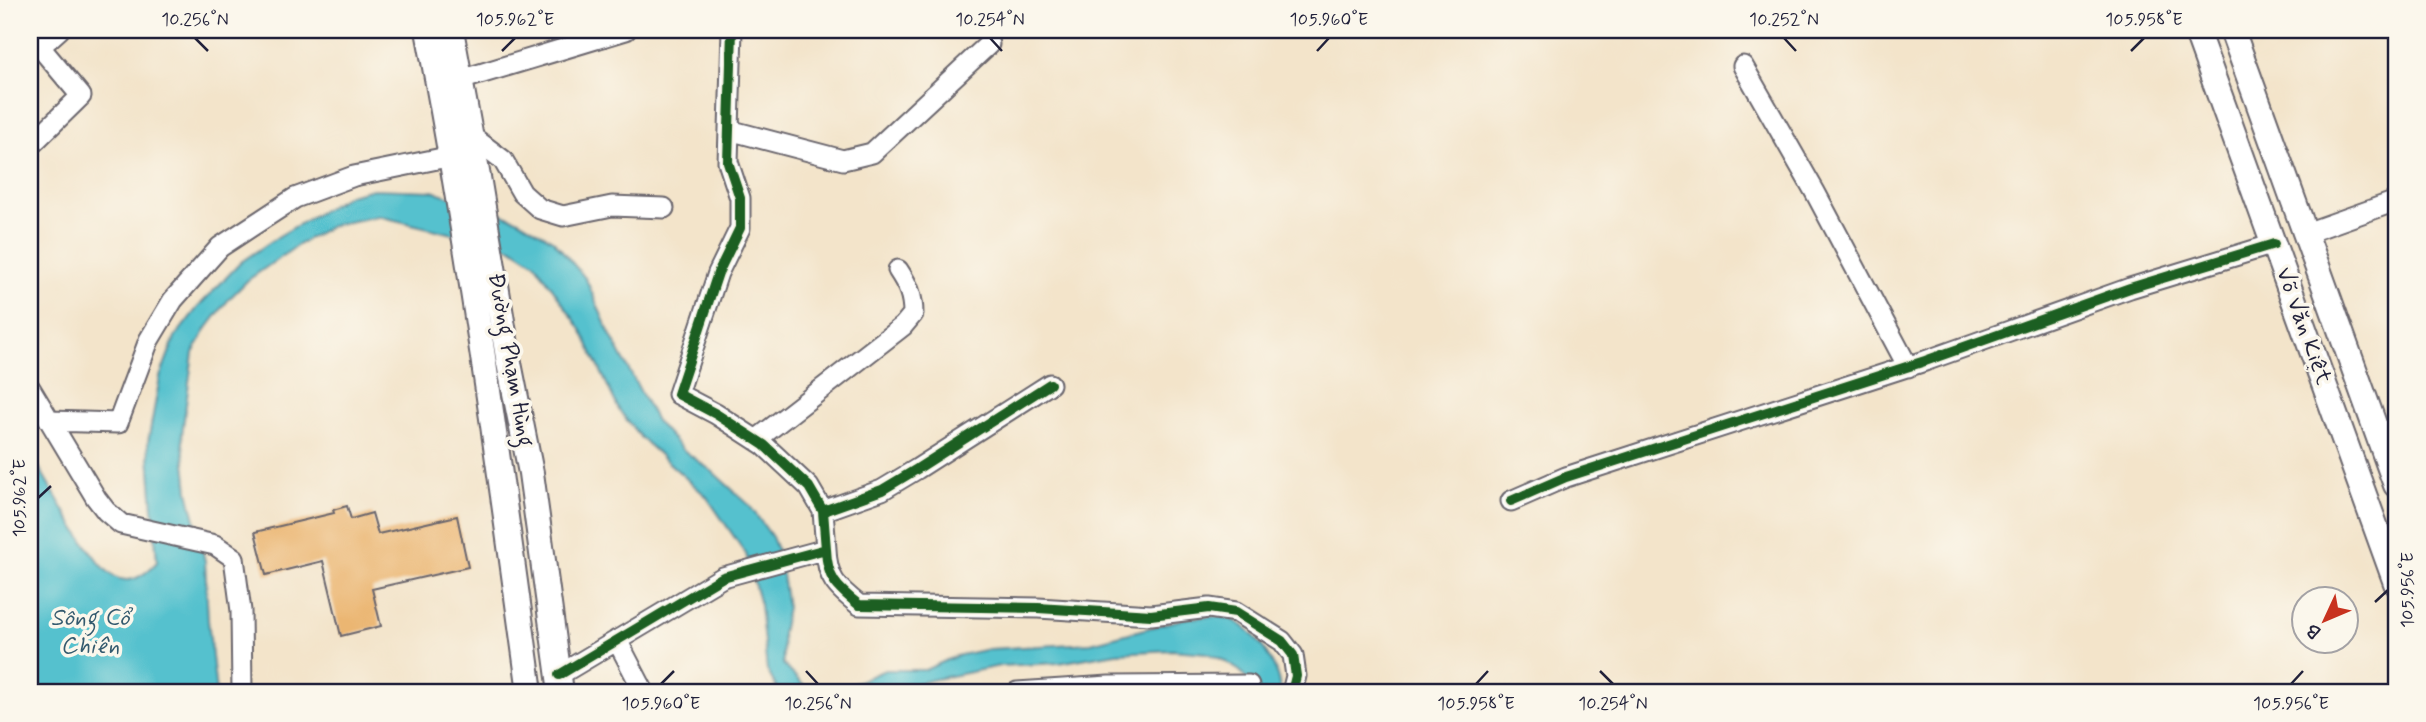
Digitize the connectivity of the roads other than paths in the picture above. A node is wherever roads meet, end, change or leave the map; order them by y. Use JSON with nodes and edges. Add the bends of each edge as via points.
{"nodes":[{"id":1,"x":59,"y":30,"type":"edge"},
{"id":2,"x":428,"y":30,"type":"edge"},
{"id":3,"x":451,"y":30,"type":"edge"},
{"id":4,"x":626,"y":30,"type":"edge"},
{"id":5,"x":732,"y":30,"type":"edge"},
{"id":6,"x":2196,"y":30,"type":"edge"},
{"id":7,"x":2232,"y":30,"type":"edge"},
{"id":8,"x":35,"y":42,"type":"edge"},
{"id":9,"x":989,"y":44,"type":"dead end"},
{"id":10,"x":1743,"y":66,"type":"dead end"},
{"id":11,"x":460,"y":80,"type":"junction"},
{"id":12,"x":729,"y":130,"type":"junction"},
{"id":13,"x":470,"y":135,"type":"junction"},
{"id":14,"x":30,"y":142,"type":"edge"},
{"id":15,"x":452,"y":156,"type":"junction"},
{"id":16,"x":2396,"y":201,"type":"edge"},
{"id":17,"x":664,"y":208,"type":"dead end"},
{"id":18,"x":2306,"y":233,"type":"junction"},
{"id":19,"x":2274,"y":244,"type":"junction"},
{"id":20,"x":898,"y":270,"type":"dead end"},
{"id":21,"x":2343,"y":341,"type":"junction"},
{"id":22,"x":2313,"y":352,"type":"junction"},
{"id":23,"x":497,"y":365,"type":"junction"},
{"id":24,"x":1908,"y":367,"type":"junction"},
{"id":25,"x":1050,"y":383,"type":"dead end"},
{"id":26,"x":30,"y":388,"type":"edge"},
{"id":27,"x":50,"y":421,"type":"junction"},
{"id":28,"x":756,"y":439,"type":"junction"},
{"id":29,"x":2396,"y":485,"type":"edge"},
{"id":30,"x":1511,"y":501,"type":"dead end"},
{"id":31,"x":823,"y":511,"type":"junction"},
{"id":32,"x":826,"y":549,"type":"junction"},
{"id":33,"x":2396,"y":583,"type":"edge"},
{"id":34,"x":617,"y":640,"type":"junction"},
{"id":35,"x":560,"y":684,"type":"edge"},
{"id":36,"x":1250,"y":685,"type":"dead end"},
{"id":37,"x":528,"y":691,"type":"edge"},
{"id":38,"x":242,"y":692,"type":"edge"},
{"id":39,"x":644,"y":692,"type":"edge"},
{"id":40,"x":1017,"y":692,"type":"edge"},
{"id":41,"x":1292,"y":692,"type":"edge"}],
"edges":[{"from":1,"to":8,"type":"street"},
{"from":2,"to":15,"type":"main road","name":"Đường Phạm Hùng"},
{"from":3,"to":11,"type":"main road","name":"Đường Phạm Hùng"},
{"from":4,"to":11,"type":"street"},
{"from":5,"to":12,"type":"street"},
{"from":6,"to":19,"type":"main road","name":"Võ Văn Kiệt"},
{"from":7,"to":18,"type":"main road","name":"Võ Văn Kiệt"},
{"from":8,"to":14,"type":"street","via":[[81,96]]},
{"from":9,"to":12,"type":"street","via":[[872,153],[843,160]]},
{"from":10,"to":24,"type":"street"},
{"from":11,"to":13,"type":"main road","name":"Đường Phạm Hùng"},
{"from":12,"to":28,"type":"street","via":[[729,162],[740,198],[740,228],[718,273],[678,394]]},
{"from":13,"to":17,"type":"street","via":[[503,160],[522,193],[540,209],[563,216],[612,206]]},
{"from":13,"to":23,"type":"main road","name":"Đường Phạm Hùng"},
{"from":15,"to":23,"type":"main road","name":"Đường Phạm Hùng"},
{"from":15,"to":27,"type":"street","via":[[354,176],[295,198],[263,217],[220,247],[173,300],[149,340],[118,423]]},
{"from":16,"to":18,"type":"street"},
{"from":18,"to":21,"type":"main road","name":"Võ Văn Kiệt"},
{"from":19,"to":22,"type":"main road","name":"Võ Văn Kiệt"},
{"from":19,"to":24,"type":"street","via":[[2119,292]]},
{"from":20,"to":28,"type":"street","via":[[913,299],[913,314],[903,326]]},
{"from":21,"to":22,"type":"main road"},
{"from":21,"to":29,"type":"main road","name":"Võ Văn Kiệt"},
{"from":22,"to":33,"type":"main road","name":"Võ Văn Kiệt"},
{"from":23,"to":35,"type":"main road","name":"Đường Phạm Hùng","via":[[531,473]]},
{"from":23,"to":37,"type":"main road","name":"Đường Phạm Hùng"},
{"from":24,"to":30,"type":"street","via":[[1566,477]]},
{"from":25,"to":31,"type":"street","via":[[918,470],[882,490]]},
{"from":26,"to":27,"type":"street"},
{"from":27,"to":38,"type":"street","via":[[106,511],[121,524],[215,545],[234,558],[241,611]]},
{"from":28,"to":31,"type":"street","via":[[810,487]]},
{"from":31,"to":32,"type":"street"},
{"from":32,"to":34,"type":"street","via":[[723,577]]},
{"from":32,"to":41,"type":"street","via":[[827,569],[839,590],[859,605],[1151,615],[1209,608],[1236,612],[1282,641],[1293,655],[1296,676]]},
{"from":34,"to":35,"type":"street"},
{"from":34,"to":39,"type":"street"},
{"from":36,"to":40,"type":"street"}]}
